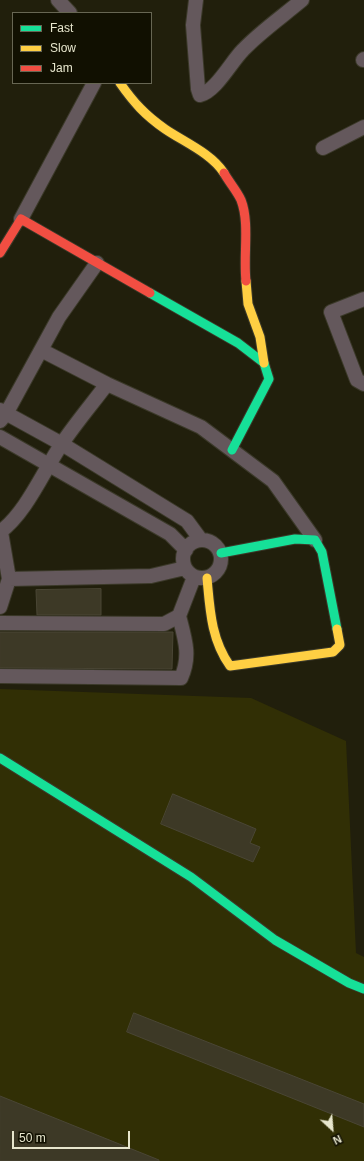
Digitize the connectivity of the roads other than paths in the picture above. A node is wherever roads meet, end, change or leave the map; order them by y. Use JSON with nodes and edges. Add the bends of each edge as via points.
{"nodes":[{"id":1,"x":58,"y":0,"type":"edge"},
{"id":2,"x":196,"y":0,"type":"edge"},
{"id":3,"x":302,"y":0,"type":"edge"},
{"id":4,"x":69,"y":12,"type":"edge"},
{"id":5,"x":93,"y":84,"type":"edge"},
{"id":6,"x":121,"y":84,"type":"edge"},
{"id":7,"x":364,"y":127,"type":"edge"},
{"id":8,"x":323,"y":148,"type":"dead end"},
{"id":9,"x":21,"y":219,"type":"junction"},
{"id":10,"x":0,"y":253,"type":"edge"},
{"id":11,"x":97,"y":263,"type":"junction"},
{"id":12,"x":364,"y":299,"type":"edge"},
{"id":13,"x":41,"y":350,"type":"junction"},
{"id":14,"x":264,"y":363,"type":"junction"},
{"id":15,"x":107,"y":384,"type":"junction"},
{"id":16,"x":364,"y":384,"type":"edge"},
{"id":17,"x":2,"y":415,"type":"edge"},
{"id":18,"x":0,"y":437,"type":"edge"},
{"id":19,"x":62,"y":444,"type":"junction"},
{"id":20,"x":232,"y":450,"type":"junction"},
{"id":21,"x":49,"y":465,"type":"junction"},
{"id":22,"x":0,"y":532,"type":"edge"},
{"id":23,"x":201,"y":540,"type":"junction"},
{"id":24,"x":315,"y":540,"type":"junction"},
{"id":25,"x":186,"y":550,"type":"junction"},
{"id":26,"x":221,"y":553,"type":"junction"},
{"id":27,"x":195,"y":574,"type":"junction"},
{"id":28,"x":9,"y":579,"type":"junction"},
{"id":29,"x":0,"y":608,"type":"edge"},
{"id":30,"x":179,"y":616,"type":"junction"},
{"id":31,"x":0,"y":622,"type":"edge"},
{"id":32,"x":0,"y":676,"type":"edge"},
{"id":33,"x":0,"y":758,"type":"edge"},
{"id":34,"x":364,"y":989,"type":"edge"}],
"edges":[{"from":1,"to":4,"type":"street"},
{"from":2,"to":3,"type":"street","via":[[193,25],[200,95],[212,88],[243,50]]},
{"from":5,"to":9,"type":"street"},
{"from":6,"to":14,"type":"street","via":[[137,108],[199,150],[222,170],[241,200],[246,232],[244,263],[248,304],[260,337]]},
{"from":7,"to":8,"type":"street"},
{"from":9,"to":10,"type":"street"},
{"from":9,"to":11,"type":"street"},
{"from":11,"to":13,"type":"street","via":[[59,317]]},
{"from":11,"to":14,"type":"street","via":[[238,344]]},
{"from":12,"to":16,"type":"street","via":[[331,312],[357,380]]},
{"from":13,"to":15,"type":"street"},
{"from":13,"to":17,"type":"street"},
{"from":14,"to":20,"type":"street","via":[[269,379]]},
{"from":15,"to":19,"type":"street"},
{"from":15,"to":20,"type":"street","via":[[201,427]]},
{"from":17,"to":19,"type":"street"},
{"from":18,"to":21,"type":"street"},
{"from":19,"to":21,"type":"street"},
{"from":19,"to":23,"type":"street","via":[[187,521]]},
{"from":20,"to":24,"type":"street","via":[[273,480]]},
{"from":21,"to":22,"type":"street","via":[[13,520]]},
{"from":21,"to":25,"type":"street","via":[[170,534]]},
{"from":22,"to":28,"type":"street"},
{"from":23,"to":25,"type":"street","via":[[189,545]]},
{"from":23,"to":26,"type":"street","via":[[213,543]]},
{"from":24,"to":26,"type":"street","via":[[295,539]]},
{"from":24,"to":27,"type":"street","via":[[322,552],[340,644],[333,652],[230,666],[222,657],[213,637]]},
{"from":25,"to":27,"type":"street","via":[[184,556]]},
{"from":26,"to":27,"type":"street","via":[[217,571]]},
{"from":27,"to":28,"type":"street"},
{"from":27,"to":30,"type":"street"},
{"from":28,"to":29,"type":"street"},
{"from":30,"to":31,"type":"street","via":[[164,624]]},
{"from":30,"to":32,"type":"street","via":[[186,646],[187,666],[181,678]]},
{"from":33,"to":34,"type":"street","via":[[191,877],[275,940]]}]}
